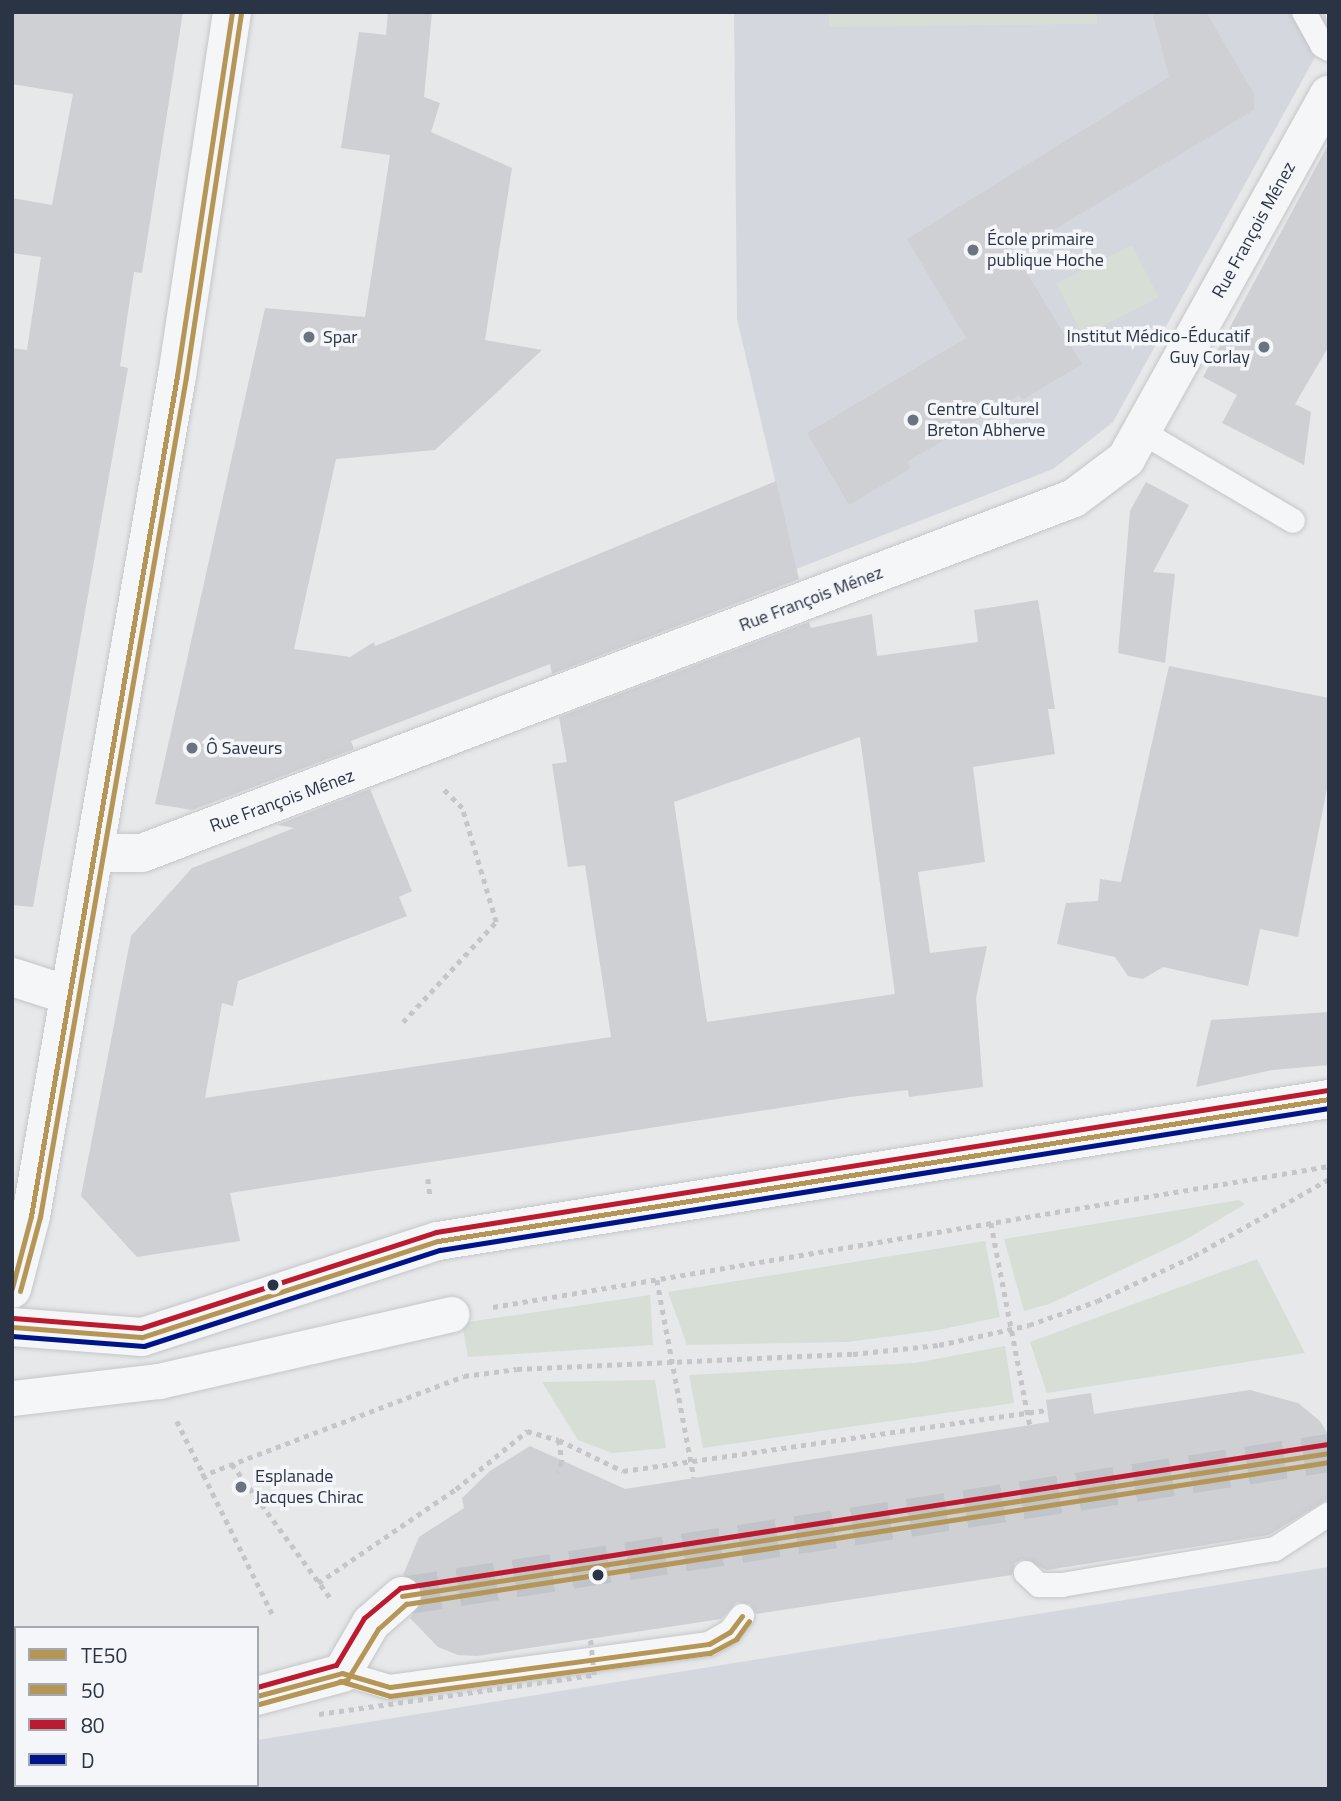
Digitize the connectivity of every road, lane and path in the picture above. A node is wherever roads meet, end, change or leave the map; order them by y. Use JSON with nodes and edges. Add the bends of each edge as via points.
{"nodes":[{"id":1,"x":232,"y":12,"type":"edge"},
{"id":2,"x":1304,"y":12,"type":"edge"},
{"id":3,"x":1329,"y":49,"type":"edge"},
{"id":4,"x":1329,"y":95,"type":"edge"},
{"id":5,"x":1142,"y":432,"type":"junction"},
{"id":6,"x":1293,"y":521,"type":"dead end"},
{"id":7,"x":408,"y":755,"type":"junction"},
{"id":8,"x":95,"y":853,"type":"junction"},
{"id":9,"x":12,"y":976,"type":"edge"},
{"id":10,"x":68,"y":995,"type":"junction"},
{"id":11,"x":403,"y":1022,"type":"dead end"},
{"id":12,"x":1329,"y":1099,"type":"edge"},
{"id":13,"x":1329,"y":1166,"type":"edge"},
{"id":14,"x":1329,"y":1179,"type":"edge"},
{"id":15,"x":991,"y":1223,"type":"junction"},
{"id":16,"x":657,"y":1279,"type":"junction"},
{"id":17,"x":12,"y":1289,"type":"edge"},
{"id":18,"x":451,"y":1314,"type":"joint"},
{"id":19,"x":12,"y":1327,"type":"edge"},
{"id":20,"x":1012,"y":1328,"type":"junction"},
{"id":21,"x":670,"y":1360,"type":"junction"},
{"id":22,"x":159,"y":1381,"type":"junction"},
{"id":23,"x":12,"y":1398,"type":"edge"},
{"id":24,"x":1047,"y":1410,"type":"dead end"},
{"id":25,"x":1029,"y":1413,"type":"junction"},
{"id":26,"x":1030,"y":1426,"type":"dead end"},
{"id":27,"x":559,"y":1440,"type":"junction"},
{"id":28,"x":691,"y":1461,"type":"junction"},
{"id":29,"x":232,"y":1464,"type":"junction"},
{"id":30,"x":557,"y":1472,"type":"dead end"},
{"id":31,"x":201,"y":1476,"type":"junction"},
{"id":32,"x":694,"y":1478,"type":"dead end"},
{"id":33,"x":1329,"y":1514,"type":"edge"},
{"id":34,"x":1026,"y":1573,"type":"dead end"},
{"id":35,"x":318,"y":1583,"type":"junction"},
{"id":36,"x":402,"y":1596,"type":"tunnel mouth"},
{"id":37,"x":339,"y":1610,"type":"dead end"},
{"id":38,"x":273,"y":1615,"type":"dead end"},
{"id":39,"x":742,"y":1616,"type":"dead end"},
{"id":40,"x":590,"y":1639,"type":"dead end"},
{"id":41,"x":342,"y":1673,"type":"junction"},
{"id":42,"x":259,"y":1695,"type":"edge"},
{"id":43,"x":319,"y":1714,"type":"dead end"}],
"edges":[{"from":1,"to":8,"type":"street","via":[[177,376]]},
{"from":2,"to":3,"type":"lane","via":[[1322,45]]},
{"from":4,"to":5,"type":"street","name":"Rue François Ménez"},
{"from":5,"to":6,"type":"lane"},
{"from":5,"to":7,"type":"street","name":"Rue François Ménez","via":[[1126,459],[1074,498]]},
{"from":7,"to":8,"type":"street","name":"Rue François Ménez","via":[[142,853]]},
{"from":7,"to":11,"type":"path","via":[[462,808],[496,922]]},
{"from":8,"to":10,"type":"street"},
{"from":9,"to":10,"type":"street"},
{"from":10,"to":17,"type":"street","via":[[31,1216]]},
{"from":12,"to":19,"type":"street","via":[[438,1241],[142,1337]]},
{"from":13,"to":15,"type":"path"},
{"from":14,"to":20,"type":"path","via":[[1182,1261],[1097,1301]]},
{"from":15,"to":16,"type":"path"},
{"from":15,"to":20,"type":"path"},
{"from":16,"to":18,"type":"path"},
{"from":16,"to":21,"type":"path"},
{"from":18,"to":22,"type":"street"},
{"from":20,"to":21,"type":"path","via":[[939,1345],[853,1354]]},
{"from":20,"to":25,"type":"path"},
{"from":21,"to":28,"type":"path"},
{"from":21,"to":29,"type":"path","via":[[464,1376]]},
{"from":22,"to":23,"type":"street"},
{"from":22,"to":31,"type":"path"},
{"from":24,"to":25,"type":"path"},
{"from":25,"to":26,"type":"path"},
{"from":25,"to":28,"type":"path"},
{"from":27,"to":28,"type":"path","via":[[623,1471]]},
{"from":27,"to":30,"type":"path","via":[[562,1462]]},
{"from":27,"to":35,"type":"path","via":[[527,1431],[456,1489]]},
{"from":28,"to":32,"type":"path"},
{"from":29,"to":31,"type":"path"},
{"from":29,"to":35,"type":"path"},
{"from":31,"to":38,"type":"path"},
{"from":33,"to":34,"type":"lane","via":[[1275,1549],[1062,1585],[1039,1585]]},
{"from":35,"to":37,"type":"path"},
{"from":36,"to":41,"type":"street","via":[[371,1623]]},
{"from":39,"to":41,"type":"lane","via":[[730,1632],[709,1644],[390,1687]]},
{"from":40,"to":43,"type":"path","bridge":true,"via":[[594,1675]]},
{"from":41,"to":42,"type":"street"}]}
